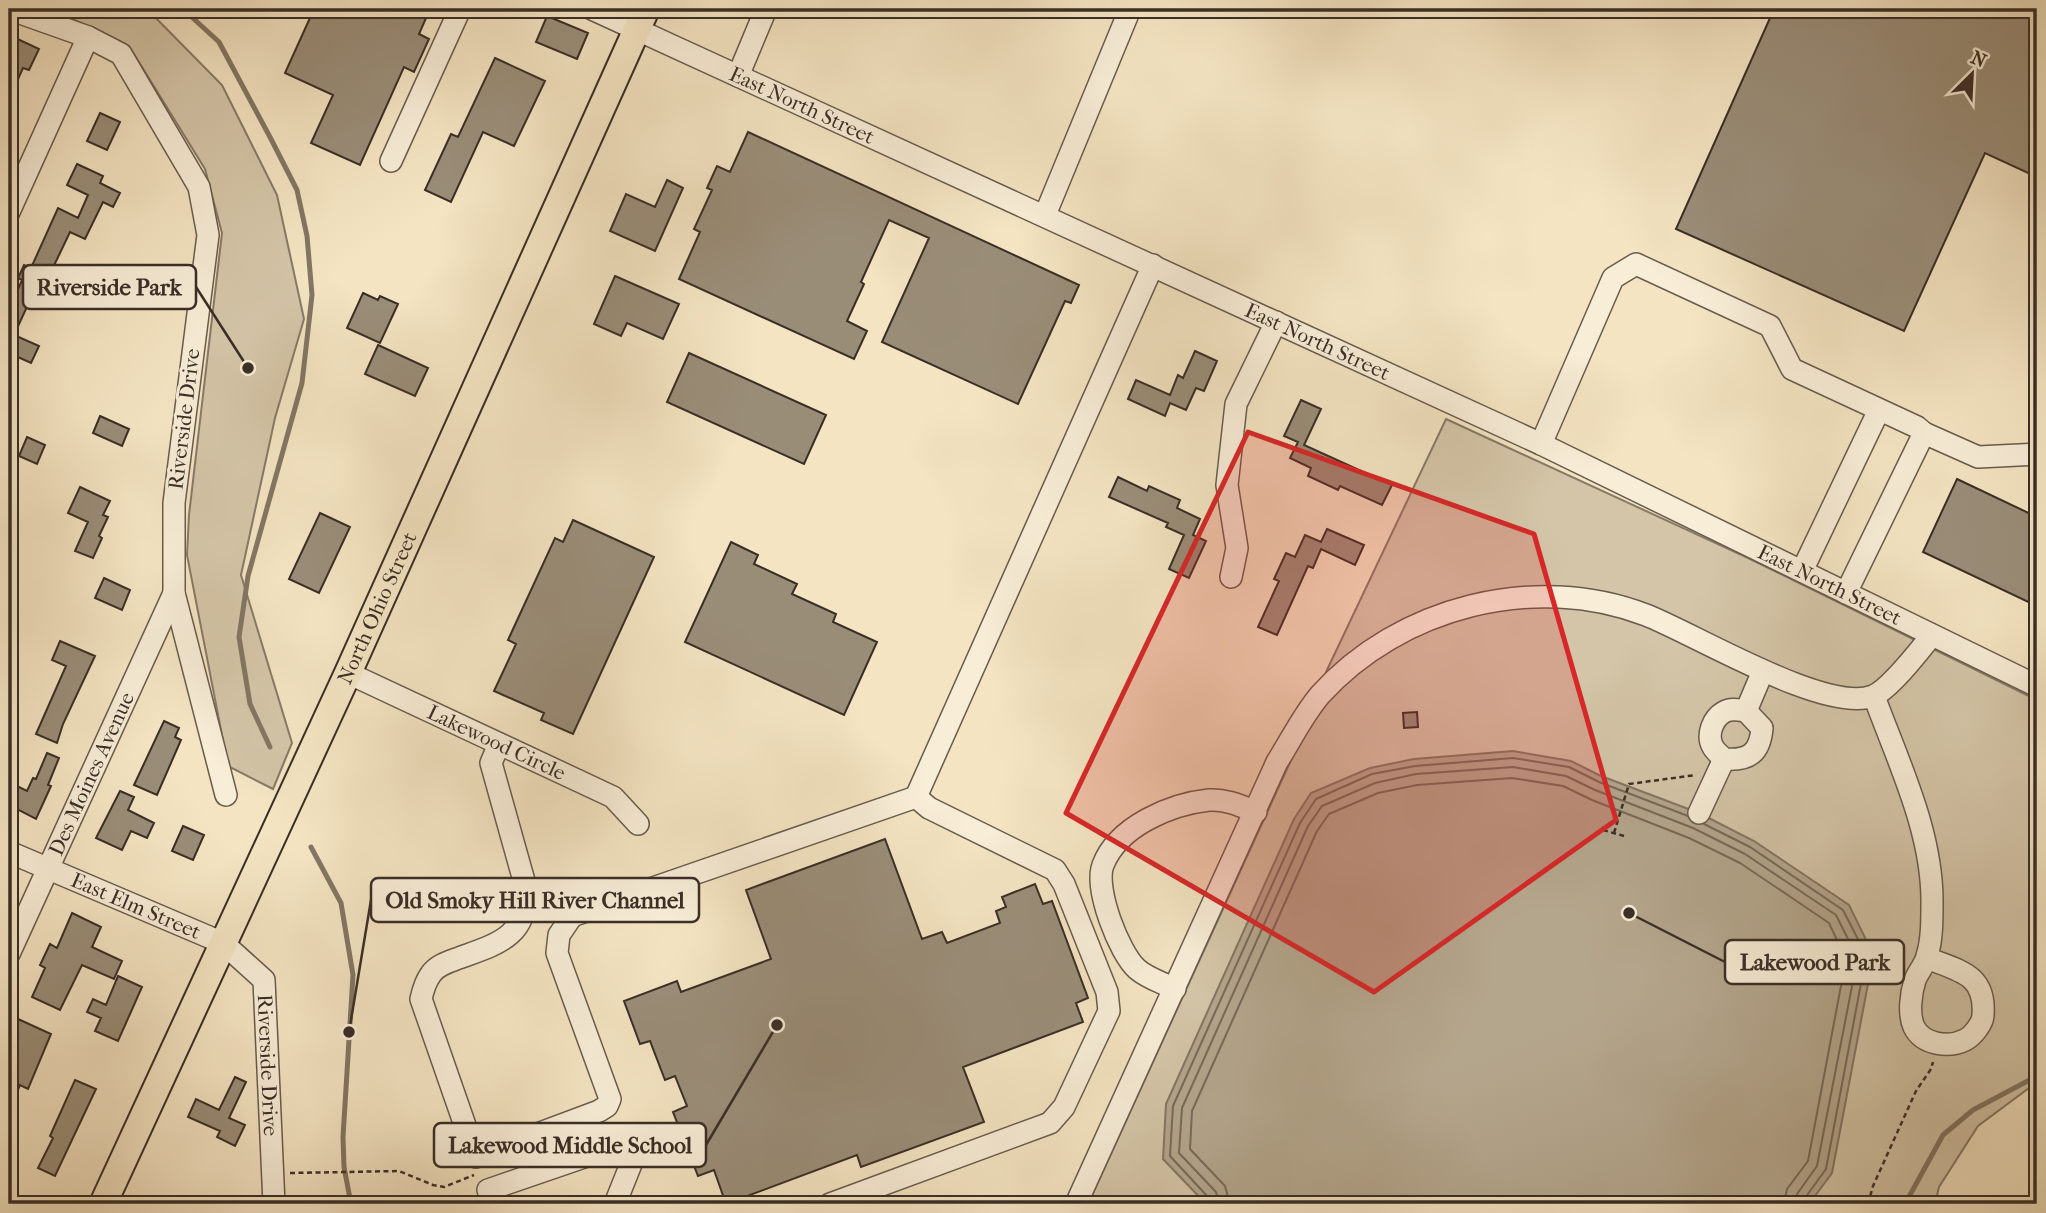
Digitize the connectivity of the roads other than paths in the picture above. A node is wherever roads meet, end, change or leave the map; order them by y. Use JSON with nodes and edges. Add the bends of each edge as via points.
{"nodes":[{"id":1,"x":9,"y":9,"type":"edge"},
{"id":2,"x":460,"y":9,"type":"edge"},
{"id":3,"x":592,"y":9,"type":"edge"},
{"id":4,"x":766,"y":9,"type":"edge"},
{"id":5,"x":1130,"y":9,"type":"edge"},
{"id":6,"x":642,"y":19,"type":"edge"},
{"id":7,"x":88,"y":37,"type":"junction"},
{"id":8,"x":738,"y":76,"type":"junction"},
{"id":9,"x":391,"y":161,"type":"dead end"},
{"id":10,"x":9,"y":212,"type":"edge"},
{"id":11,"x":1045,"y":215,"type":"junction"},
{"id":12,"x":1153,"y":265,"type":"junction"},
{"id":13,"x":1276,"y":322,"type":"junction"},
{"id":14,"x":1879,"y":410,"type":"junction"},
{"id":15,"x":1924,"y":433,"type":"junction"},
{"id":16,"x":1541,"y":444,"type":"junction"},
{"id":17,"x":2037,"y":454,"type":"edge"},
{"id":18,"x":1802,"y":571,"type":"junction"},
{"id":19,"x":1231,"y":577,"type":"dead end"},
{"id":20,"x":174,"y":593,"type":"junction"},
{"id":21,"x":1846,"y":593,"type":"junction"},
{"id":22,"x":1932,"y":635,"type":"junction"},
{"id":23,"x":1763,"y":671,"type":"junction"},
{"id":24,"x":348,"y":673,"type":"junction"},
{"id":25,"x":2037,"y":686,"type":"edge"},
{"id":26,"x":1874,"y":696,"type":"junction"},
{"id":27,"x":1746,"y":710,"type":"junction"},
{"id":28,"x":499,"y":744,"type":"junction"},
{"id":29,"x":1722,"y":765,"type":"junction"},
{"id":30,"x":226,"y":795,"type":"dead end"},
{"id":31,"x":916,"y":797,"type":"junction"},
{"id":32,"x":1256,"y":812,"type":"junction"},
{"id":33,"x":1699,"y":813,"type":"dead end"},
{"id":34,"x":638,"y":824,"type":"dead end"},
{"id":35,"x":9,"y":852,"type":"edge"},
{"id":36,"x":47,"y":870,"type":"junction"},
{"id":37,"x":223,"y":943,"type":"junction"},
{"id":38,"x":9,"y":954,"type":"edge"},
{"id":39,"x":1927,"y":958,"type":"junction"},
{"id":40,"x":1175,"y":989,"type":"junction"},
{"id":41,"x":476,"y":1157,"type":"junction"},
{"id":42,"x":491,"y":1197,"type":"edge"},
{"id":43,"x":103,"y":1204,"type":"edge"},
{"id":44,"x":274,"y":1204,"type":"edge"},
{"id":45,"x":615,"y":1204,"type":"edge"},
{"id":46,"x":830,"y":1204,"type":"edge"},
{"id":47,"x":1076,"y":1204,"type":"edge"}],
"edges":[{"from":1,"to":7,"type":"street","name":"Riverside Drive"},
{"from":2,"to":9,"type":"street"},
{"from":3,"to":6,"type":"street","name":"East North Street"},
{"from":4,"to":8,"type":"street"},
{"from":5,"to":11,"type":"street"},
{"from":6,"to":8,"type":"street","name":"East North Street"},
{"from":6,"to":24,"type":"main road","name":"North Ohio Street"},
{"from":7,"to":10,"type":"street"},
{"from":7,"to":20,"type":"street","name":"Riverside Drive","via":[[121,54],[199,187],[208,235],[174,502]]},
{"from":8,"to":11,"type":"street","name":"East North Street"},
{"from":11,"to":12,"type":"street","name":"East North Street"},
{"from":12,"to":13,"type":"street","name":"East North Street"},
{"from":12,"to":31,"type":"street"},
{"from":13,"to":16,"type":"street","name":"East North Street"},
{"from":13,"to":19,"type":"street","via":[[1236,404],[1227,485],[1237,548]]},
{"from":14,"to":15,"type":"street"},
{"from":14,"to":16,"type":"street","via":[[1792,369],[1770,326],[1636,264],[1613,278]]},
{"from":14,"to":18,"type":"street"},
{"from":15,"to":17,"type":"street","via":[[1978,457]]},
{"from":15,"to":21,"type":"street"},
{"from":16,"to":18,"type":"street","name":"East North Street"},
{"from":18,"to":21,"type":"street","name":"East North Street"},
{"from":20,"to":30,"type":"street","name":"Riverside Drive"},
{"from":20,"to":36,"type":"street","name":"Des Moines Avenue"},
{"from":21,"to":22,"type":"street","name":"East North Street"},
{"from":22,"to":25,"type":"street","name":"East North Street"},
{"from":22,"to":26,"type":"street","via":[[1905,669]]},
{"from":23,"to":26,"type":"street","via":[[1839,698]]},
{"from":23,"to":27,"type":"street"},
{"from":23,"to":32,"type":"street","via":[[1645,615],[1600,603],[1551,595],[1485,602],[1410,627],[1349,667],[1319,697],[1297,729]]},
{"from":24,"to":28,"type":"street","name":"Lakewood Circle"},
{"from":24,"to":37,"type":"main road","name":"North Ohio Street"},
{"from":26,"to":39,"type":"street","via":[[1920,822],[1933,877]]},
{"from":27,"to":29,"type":"street","via":[[1724,712],[1714,722],[1712,746]]},
{"from":27,"to":29,"type":"street","via":[[1762,728],[1761,743],[1751,755]]},
{"from":28,"to":34,"type":"street","name":"Lakewood Circle","via":[[613,797]]},
{"from":28,"to":41,"type":"street","via":[[491,763],[526,888],[522,917],[512,934],[497,944],[432,972],[421,999]]},
{"from":29,"to":33,"type":"street"},
{"from":31,"to":41,"type":"street","via":[[572,916],[559,935],[558,953],[610,1099],[599,1111]]},
{"from":31,"to":46,"type":"street","via":[[929,808],[1055,870],[1107,992],[1109,1011],[1064,1107],[1050,1123]]},
{"from":32,"to":40,"type":"street"},
{"from":32,"to":40,"type":"street","via":[[1233,802],[1210,800],[1177,807],[1140,823],[1119,840],[1102,866],[1103,896],[1123,953],[1138,971]]},
{"from":35,"to":36,"type":"street","name":"East Elm Street"},
{"from":36,"to":37,"type":"street","name":"East Elm Street"},
{"from":36,"to":38,"type":"street","name":"Des Moines Avenue"},
{"from":37,"to":43,"type":"main road","name":"North Ohio Street"},
{"from":37,"to":44,"type":"street","name":"Riverside Drive","via":[[264,980]]},
{"from":39,"to":39,"type":"street","via":[[1915,980],[1910,1004],[1914,1027],[1927,1040],[1948,1046],[1968,1039],[1983,1021],[1984,999],[1977,982]]},
{"from":40,"to":47,"type":"street"},
{"from":41,"to":42,"type":"street"},
{"from":42,"to":45,"type":"street","via":[[622,1144],[633,1158]]}]}
